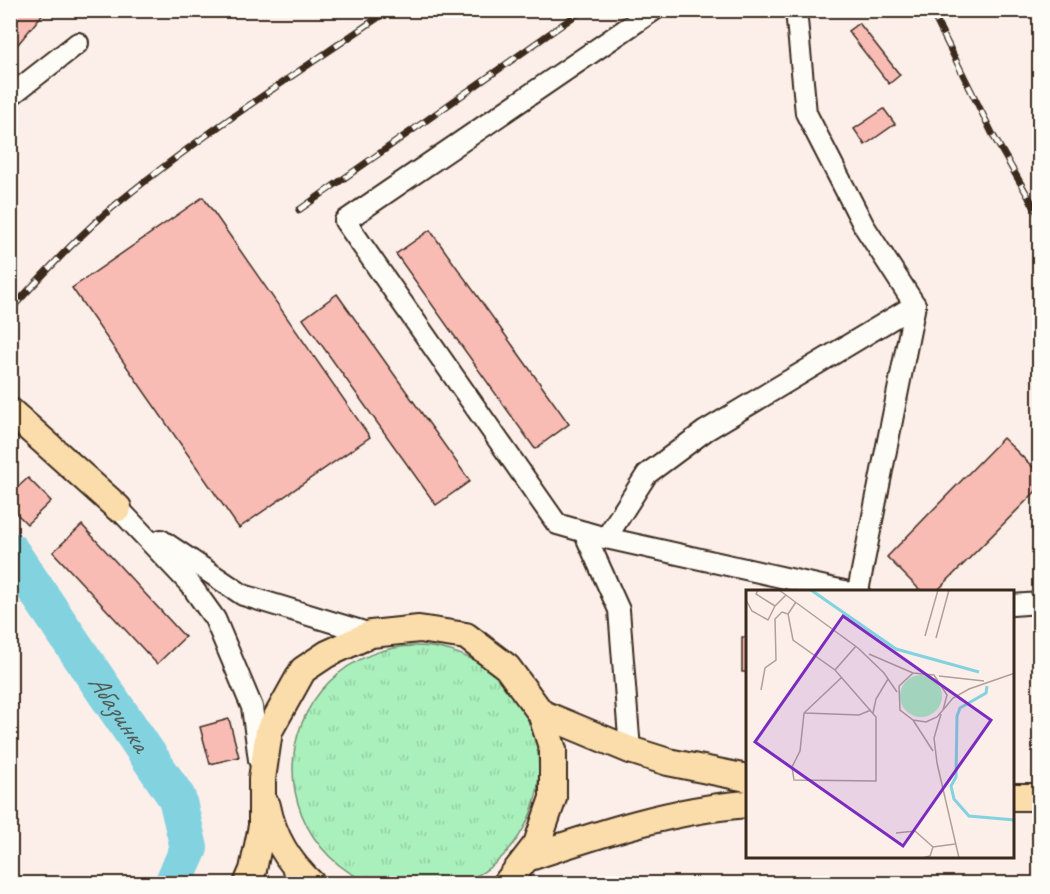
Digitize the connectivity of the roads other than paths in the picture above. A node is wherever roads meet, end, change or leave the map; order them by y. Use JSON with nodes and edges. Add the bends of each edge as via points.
{"nodes":[{"id":1,"x":654,"y":10,"type":"edge"},
{"id":2,"x":796,"y":10,"type":"edge"},
{"id":3,"x":78,"y":43,"type":"dead end"},
{"id":4,"x":10,"y":96,"type":"edge"},
{"id":5,"x":915,"y":305,"type":"junction"},
{"id":6,"x":10,"y":411,"type":"edge"},
{"id":7,"x":118,"y":508,"type":"junction"},
{"id":8,"x":584,"y":532,"type":"junction"},
{"id":9,"x":606,"y":538,"type":"junction"},
{"id":10,"x":840,"y":590,"type":"edge"},
{"id":11,"x":858,"y":590,"type":"edge"},
{"id":12,"x":1040,"y":603,"type":"edge"},
{"id":13,"x":1014,"y":605,"type":"edge"},
{"id":14,"x":371,"y":634,"type":"junction"},
{"id":15,"x":542,"y":713,"type":"junction"},
{"id":16,"x":630,"y":750,"type":"junction"},
{"id":17,"x":746,"y":778,"type":"edge"},
{"id":18,"x":262,"y":779,"type":"junction"},
{"id":19,"x":1014,"y":797,"type":"edge"},
{"id":20,"x":1040,"y":798,"type":"edge"},
{"id":21,"x":746,"y":804,"type":"edge"},
{"id":22,"x":530,"y":857,"type":"junction"},
{"id":23,"x":247,"y":884,"type":"edge"},
{"id":24,"x":312,"y":884,"type":"edge"},
{"id":25,"x":506,"y":884,"type":"edge"}],
"edges":[{"from":1,"to":8,"type":"street","via":[[345,222],[557,524]]},
{"from":2,"to":5,"type":"street","via":[[806,113],[864,226]]},
{"from":3,"to":4,"type":"street"},
{"from":5,"to":9,"type":"street","via":[[705,431],[647,474]]},
{"from":5,"to":11,"type":"street"},
{"from":6,"to":7,"type":"main road"},
{"from":7,"to":14,"type":"street","via":[[201,570],[243,595]]},
{"from":7,"to":18,"type":"street","via":[[190,584],[215,619],[252,707]]},
{"from":8,"to":9,"type":"street"},
{"from":8,"to":16,"type":"street","via":[[619,610]]},
{"from":9,"to":10,"type":"street"},
{"from":12,"to":13,"type":"street"},
{"from":14,"to":15,"type":"main road","via":[[419,629],[466,636],[507,667]]},
{"from":14,"to":18,"type":"main road","via":[[303,670],[269,731]]},
{"from":15,"to":16,"type":"main road"},
{"from":15,"to":22,"type":"main road","via":[[552,750],[553,798]]},
{"from":16,"to":17,"type":"main road"},
{"from":18,"to":23,"type":"main road","via":[[262,826]]},
{"from":18,"to":24,"type":"main road","via":[[271,826],[294,868]]},
{"from":19,"to":20,"type":"main road"},
{"from":21,"to":22,"type":"main road","via":[[705,807],[632,823]]},
{"from":22,"to":25,"type":"main road"}]}
